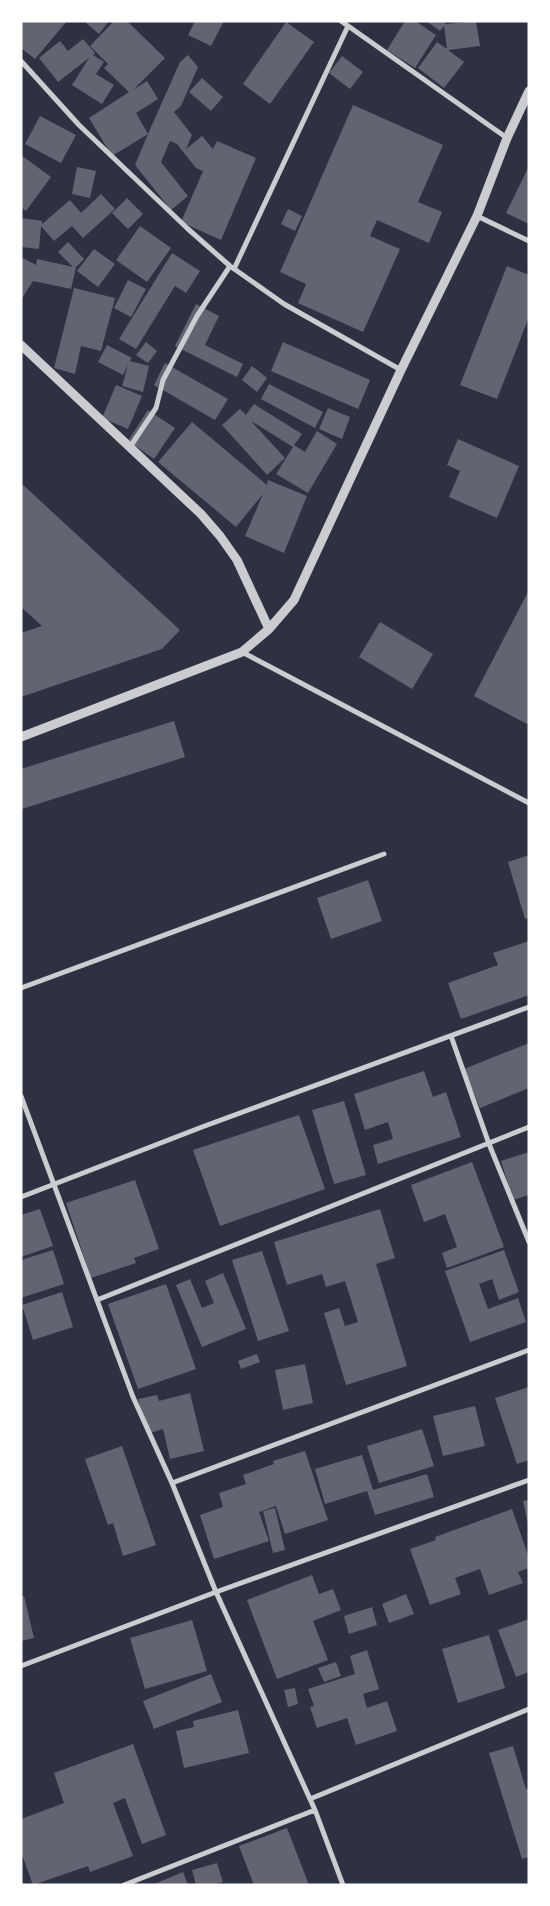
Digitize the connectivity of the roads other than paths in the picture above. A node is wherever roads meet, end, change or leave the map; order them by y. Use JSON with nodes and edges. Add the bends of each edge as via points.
{"nodes":[{"id":1,"x":341,"y":21,"type":"edge"},
{"id":2,"x":348,"y":26,"type":"junction"},
{"id":3,"x":21,"y":61,"type":"edge"},
{"id":4,"x":529,"y":91,"type":"edge"},
{"id":5,"x":507,"y":138,"type":"junction"},
{"id":6,"x":477,"y":216,"type":"junction"},
{"id":7,"x":529,"y":241,"type":"edge"},
{"id":8,"x":232,"y":268,"type":"junction"},
{"id":9,"x":21,"y":345,"type":"edge"},
{"id":10,"x":400,"y":370,"type":"junction"},
{"id":11,"x":130,"y":447,"type":"junction"},
{"id":12,"x":269,"y":629,"type":"junction"},
{"id":13,"x":242,"y":652,"type":"junction"},
{"id":14,"x":21,"y":737,"type":"edge"},
{"id":15,"x":529,"y":803,"type":"edge"},
{"id":16,"x":384,"y":854,"type":"dead end"},
{"id":17,"x":21,"y":988,"type":"edge"},
{"id":18,"x":529,"y":1007,"type":"edge"},
{"id":19,"x":451,"y":1036,"type":"junction"},
{"id":20,"x":21,"y":1096,"type":"edge"},
{"id":21,"x":529,"y":1127,"type":"edge"},
{"id":22,"x":489,"y":1144,"type":"junction"},
{"id":23,"x":54,"y":1184,"type":"junction"},
{"id":24,"x":21,"y":1197,"type":"edge"},
{"id":25,"x":529,"y":1242,"type":"edge"},
{"id":26,"x":97,"y":1300,"type":"junction"},
{"id":27,"x":529,"y":1350,"type":"edge"},
{"id":28,"x":529,"y":1480,"type":"edge"},
{"id":29,"x":172,"y":1483,"type":"junction"},
{"id":30,"x":216,"y":1592,"type":"junction"},
{"id":31,"x":21,"y":1666,"type":"edge"},
{"id":32,"x":529,"y":1708,"type":"edge"},
{"id":33,"x":310,"y":1799,"type":"junction"},
{"id":34,"x":315,"y":1810,"type":"junction"},
{"id":35,"x":124,"y":1885,"type":"edge"},
{"id":36,"x":343,"y":1885,"type":"edge"}],
"edges":[{"from":1,"to":2,"type":"street"},
{"from":2,"to":5,"type":"street"},
{"from":2,"to":8,"type":"street"},
{"from":3,"to":8,"type":"street","via":[[79,125]]},
{"from":4,"to":5,"type":"street"},
{"from":5,"to":6,"type":"street"},
{"from":6,"to":7,"type":"street"},
{"from":6,"to":10,"type":"street"},
{"from":8,"to":10,"type":"street","via":[[284,304]]},
{"from":8,"to":11,"type":"street","via":[[197,316],[163,380],[156,408]]},
{"from":9,"to":11,"type":"street"},
{"from":10,"to":12,"type":"street","via":[[294,600]]},
{"from":11,"to":12,"type":"street","via":[[220,536],[237,560]]},
{"from":12,"to":13,"type":"street"},
{"from":13,"to":14,"type":"street"},
{"from":13,"to":15,"type":"street"},
{"from":16,"to":17,"type":"street"},
{"from":18,"to":19,"type":"street"},
{"from":19,"to":22,"type":"street"},
{"from":19,"to":23,"type":"street"},
{"from":20,"to":23,"type":"street"},
{"from":21,"to":22,"type":"street"},
{"from":22,"to":25,"type":"street"},
{"from":22,"to":26,"type":"street"},
{"from":23,"to":24,"type":"street"},
{"from":23,"to":26,"type":"street"},
{"from":26,"to":29,"type":"street","via":[[133,1397]]},
{"from":27,"to":29,"type":"street"},
{"from":28,"to":30,"type":"street"},
{"from":29,"to":30,"type":"street"},
{"from":30,"to":31,"type":"street"},
{"from":30,"to":33,"type":"street"},
{"from":32,"to":33,"type":"street"},
{"from":33,"to":34,"type":"street"},
{"from":34,"to":35,"type":"street"},
{"from":34,"to":36,"type":"street"}]}
